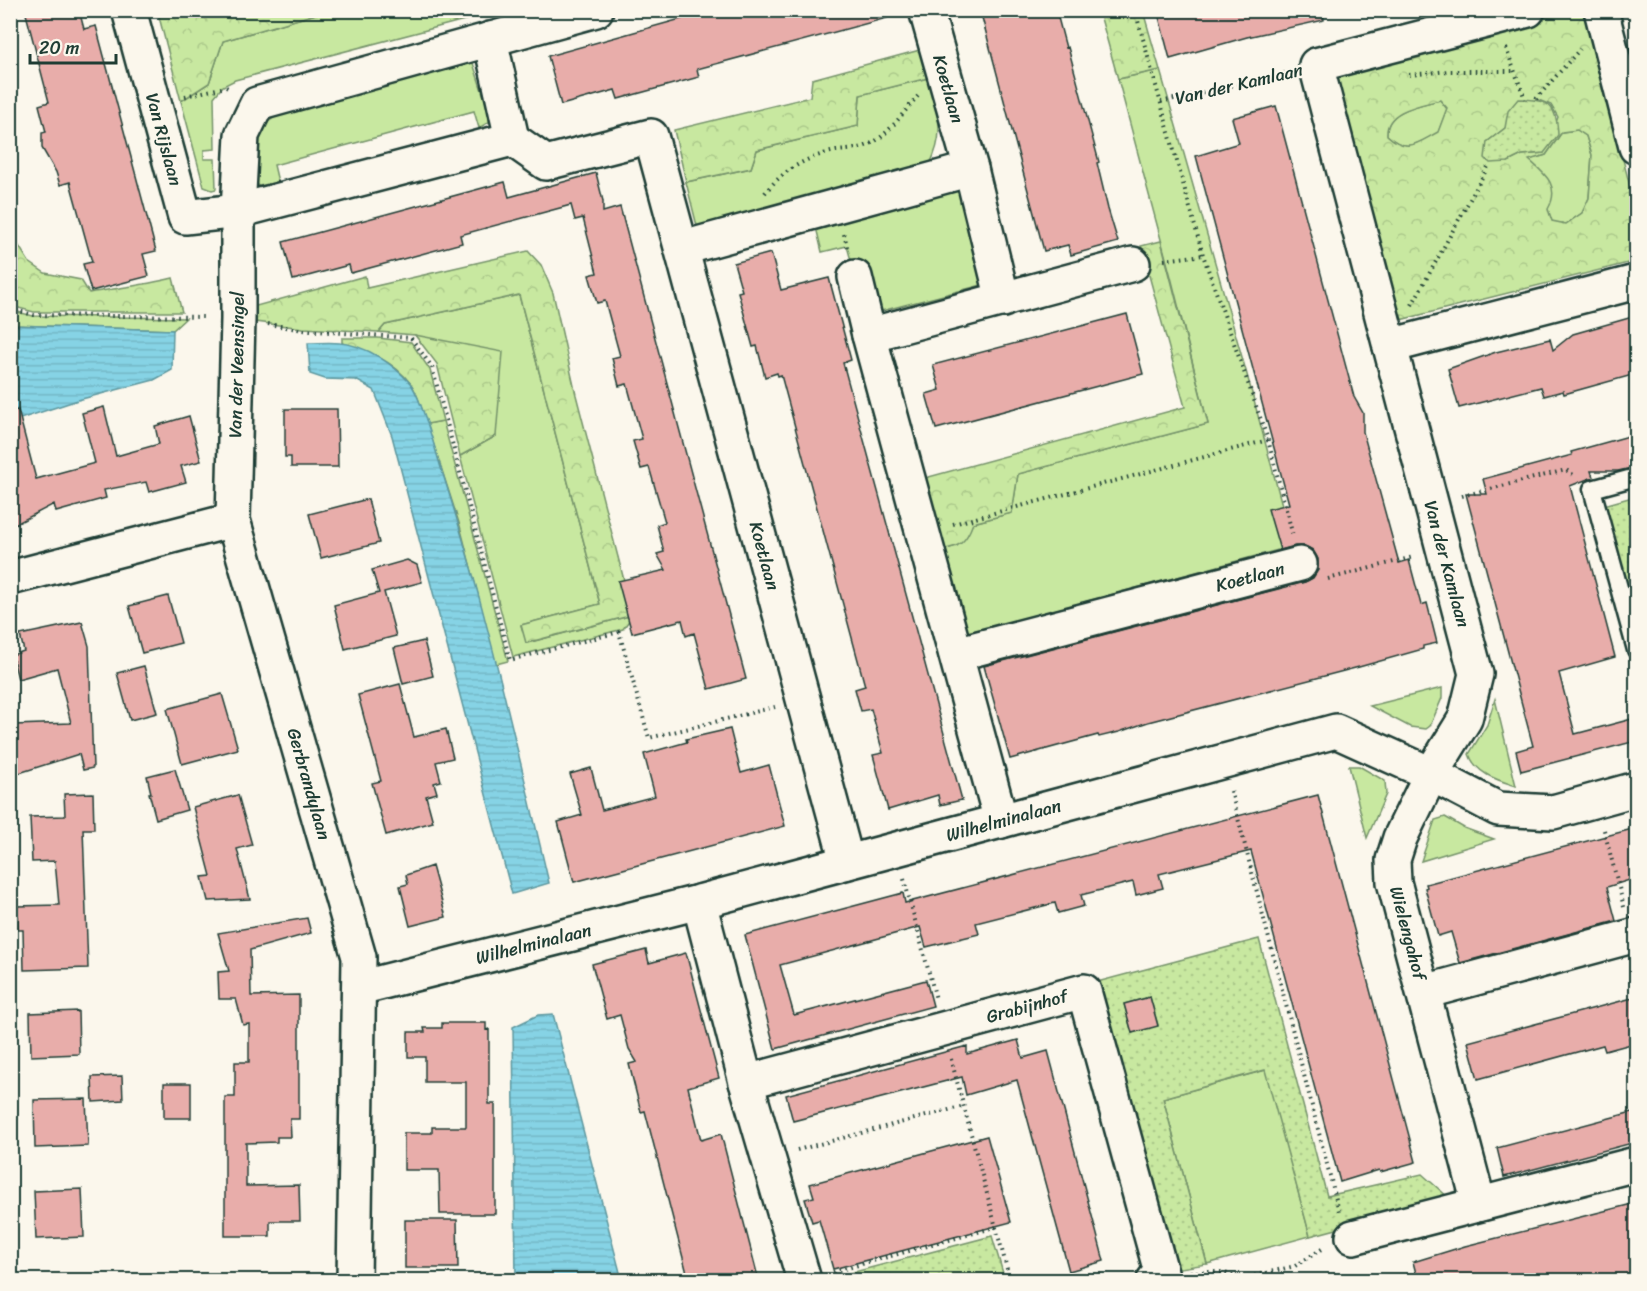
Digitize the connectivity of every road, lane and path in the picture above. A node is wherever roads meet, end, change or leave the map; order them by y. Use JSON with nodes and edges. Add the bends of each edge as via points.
{"nodes":[{"id":1,"x":129,"y":10,"type":"edge"},
{"id":2,"x":596,"y":10,"type":"edge"},
{"id":3,"x":926,"y":10,"type":"edge"},
{"id":4,"x":1135,"y":10,"type":"edge"},
{"id":5,"x":1528,"y":10,"type":"edge"},
{"id":6,"x":1603,"y":16,"type":"edge"},
{"id":7,"x":1496,"y":19,"type":"junction"},
{"id":8,"x":490,"y":39,"type":"junction"},
{"id":9,"x":940,"y":64,"type":"junction"},
{"id":10,"x":1316,"y":65,"type":"junction"},
{"id":11,"x":1515,"y":71,"type":"junction"},
{"id":12,"x":1403,"y":76,"type":"dead end"},
{"id":13,"x":1525,"y":99,"type":"dead end"},
{"id":14,"x":1536,"y":99,"type":"dead end"},
{"id":15,"x":153,"y":102,"type":"junction"},
{"id":16,"x":1161,"y":102,"type":"junction"},
{"id":17,"x":257,"y":104,"type":"junction"},
{"id":18,"x":512,"y":139,"type":"junction"},
{"id":19,"x":1636,"y":147,"type":"edge"},
{"id":20,"x":1490,"y":163,"type":"dead end"},
{"id":21,"x":971,"y":169,"type":"junction"},
{"id":22,"x":837,"y":208,"type":"junction"},
{"id":23,"x":238,"y":211,"type":"junction"},
{"id":24,"x":748,"y":231,"type":"junction"},
{"id":25,"x":683,"y":248,"type":"junction"},
{"id":26,"x":1203,"y":255,"type":"junction"},
{"id":27,"x":1133,"y":264,"type":"joint"},
{"id":28,"x":855,"y":277,"type":"joint"},
{"id":29,"x":1636,"y":282,"type":"edge"},
{"id":30,"x":1003,"y":300,"type":"junction"},
{"id":31,"x":10,"y":309,"type":"edge"},
{"id":32,"x":238,"y":319,"type":"junction"},
{"id":33,"x":869,"y":335,"type":"junction"},
{"id":34,"x":1390,"y":346,"type":"junction"},
{"id":35,"x":1268,"y":440,"type":"junction"},
{"id":36,"x":1636,"y":477,"type":"edge"},
{"id":37,"x":1592,"y":489,"type":"junction"},
{"id":38,"x":1432,"y":504,"type":"junction"},
{"id":39,"x":233,"y":520,"type":"junction"},
{"id":40,"x":924,"y":532,"type":"junction"},
{"id":41,"x":1443,"y":550,"type":"junction"},
{"id":42,"x":1300,"y":564,"type":"junction"},
{"id":43,"x":10,"y":578,"type":"edge"},
{"id":44,"x":1631,"y":612,"type":"edge"},
{"id":45,"x":1636,"y":650,"type":"edge"},
{"id":46,"x":956,"y":654,"type":"junction"},
{"id":47,"x":804,"y":700,"type":"junction"},
{"id":48,"x":1223,"y":761,"type":"junction"},
{"id":49,"x":1431,"y":774,"type":"junction"},
{"id":50,"x":1636,"y":789,"type":"edge"},
{"id":51,"x":1001,"y":821,"type":"junction"},
{"id":52,"x":1602,"y":822,"type":"dead end"},
{"id":53,"x":896,"y":849,"type":"junction"},
{"id":54,"x":847,"y":862,"type":"junction"},
{"id":55,"x":699,"y":902,"type":"junction"},
{"id":56,"x":1634,"y":935,"type":"edge"},
{"id":57,"x":359,"y":988,"type":"junction"},
{"id":58,"x":1424,"y":992,"type":"junction"},
{"id":59,"x":943,"y":1029,"type":"junction"},
{"id":60,"x":746,"y":1082,"type":"junction"},
{"id":61,"x":964,"y":1106,"type":"junction"},
{"id":62,"x":767,"y":1157,"type":"junction"},
{"id":63,"x":1636,"y":1164,"type":"edge"},
{"id":64,"x":1479,"y":1204,"type":"junction"},
{"id":65,"x":996,"y":1227,"type":"junction"},
{"id":66,"x":1350,"y":1238,"type":"junction"},
{"id":67,"x":1157,"y":1276,"type":"edge"},
{"id":68,"x":804,"y":1280,"type":"edge"},
{"id":69,"x":1241,"y":1280,"type":"edge"},
{"id":70,"x":354,"y":1281,"type":"edge"},
{"id":71,"x":1010,"y":1281,"type":"edge"}],
"edges":[{"from":1,"to":15,"type":"street","name":"Van Rijslaan"},
{"from":2,"to":8,"type":"street"},
{"from":3,"to":9,"type":"street","name":"Koetlaan"},
{"from":4,"to":16,"type":"path"},
{"from":5,"to":7,"type":"street","name":"Van der Kamlaan"},
{"from":6,"to":14,"type":"path"},
{"from":6,"to":19,"type":"street"},
{"from":7,"to":10,"type":"street","name":"Van der Kamlaan"},
{"from":7,"to":11,"type":"path"},
{"from":8,"to":17,"type":"street"},
{"from":8,"to":18,"type":"street"},
{"from":9,"to":21,"type":"street","name":"Koetlaan"},
{"from":9,"to":24,"type":"path","via":[[924,88],[871,144],[828,153],[787,170],[754,207]]},
{"from":10,"to":16,"type":"path","name":"Van der Kamlaan"},
{"from":10,"to":34,"type":"street","name":"Van der Kamlaan"},
{"from":11,"to":12,"type":"path"},
{"from":11,"to":13,"type":"path"},
{"from":15,"to":17,"type":"path","via":[[226,87]]},
{"from":15,"to":23,"type":"street","name":"Van Rijslaan","via":[[185,217]]},
{"from":16,"to":26,"type":"path"},
{"from":17,"to":23,"type":"street","name":"Van der Veensingel","via":[[242,135]]},
{"from":18,"to":23,"type":"street"},
{"from":18,"to":25,"type":"street","name":"Koetlaan","via":[[546,163],[651,136]]},
{"from":20,"to":34,"type":"path"},
{"from":21,"to":22,"type":"street"},
{"from":21,"to":30,"type":"street","name":"Koetlaan"},
{"from":22,"to":24,"type":"street"},
{"from":22,"to":28,"type":"path"},
{"from":23,"to":32,"type":"street","name":"Van der Veensingel"},
{"from":24,"to":25,"type":"street"},
{"from":25,"to":47,"type":"street","name":"Koetlaan"},
{"from":26,"to":27,"type":"path"},
{"from":26,"to":35,"type":"path"},
{"from":27,"to":30,"type":"street"},
{"from":28,"to":33,"type":"street"},
{"from":29,"to":34,"type":"street"},
{"from":30,"to":33,"type":"street"},
{"from":31,"to":32,"type":"path","via":[[33,315]]},
{"from":32,"to":39,"type":"street","name":"Van der Veensingel"},
{"from":32,"to":47,"type":"path","via":[[303,330],[411,338],[432,367],[510,660],[619,632],[649,738]]},
{"from":33,"to":40,"type":"street"},
{"from":34,"to":38,"type":"street","name":"Van der Kamlaan"},
{"from":35,"to":40,"type":"path"},
{"from":35,"to":42,"type":"path"},
{"from":36,"to":37,"type":"lane"},
{"from":37,"to":38,"type":"path","via":[[1566,470]]},
{"from":37,"to":44,"type":"lane"},
{"from":38,"to":41,"type":"street","name":"Van der Kamlaan"},
{"from":39,"to":43,"type":"street"},
{"from":39,"to":57,"type":"street","name":"Gerbrandylaan","via":[[359,957]]},
{"from":40,"to":46,"type":"street"},
{"from":41,"to":42,"type":"path","via":[[1305,585]]},
{"from":41,"to":49,"type":"street","name":"Van der Kamlaan","via":[[1476,674],[1465,719]]},
{"from":42,"to":46,"type":"street","name":"Koetlaan"},
{"from":44,"to":45,"type":"lane"},
{"from":46,"to":51,"type":"street"},
{"from":47,"to":54,"type":"street","name":"Koetlaan"},
{"from":48,"to":49,"type":"street","name":"Wilhelminalaan","via":[[1336,731]]},
{"from":48,"to":51,"type":"street","name":"Wilhelminalaan"},
{"from":48,"to":66,"type":"path"},
{"from":49,"to":50,"type":"street","name":"Wilhelminalaan","via":[[1498,809],[1552,812]]},
{"from":49,"to":58,"type":"street","name":"Wielengahof","via":[[1400,838],[1394,860],[1394,882]]},
{"from":51,"to":53,"type":"street","name":"Wilhelminalaan"},
{"from":52,"to":56,"type":"path"},
{"from":53,"to":54,"type":"street","name":"Wilhelminalaan"},
{"from":53,"to":59,"type":"path"},
{"from":54,"to":55,"type":"street","name":"Wilhelminalaan"},
{"from":55,"to":57,"type":"street","name":"Wilhelminalaan"},
{"from":55,"to":60,"type":"street"},
{"from":56,"to":58,"type":"street","name":"Wielengahof"},
{"from":57,"to":70,"type":"street","name":"Gerbrandylaan"},
{"from":58,"to":64,"type":"street","name":"Wielengahof"},
{"from":59,"to":60,"type":"street","name":"Grabijnhof"},
{"from":59,"to":61,"type":"path"},
{"from":59,"to":67,"type":"street","name":"Grabijnhof","via":[[1084,991]]},
{"from":60,"to":62,"type":"street"},
{"from":61,"to":62,"type":"path"},
{"from":61,"to":65,"type":"path"},
{"from":62,"to":68,"type":"street"},
{"from":63,"to":64,"type":"street"},
{"from":64,"to":66,"type":"street"},
{"from":65,"to":68,"type":"path"},
{"from":65,"to":71,"type":"path"},
{"from":66,"to":69,"type":"path","via":[[1335,1240],[1295,1266]]},
{"from":67,"to":69,"type":"path","via":[[1222,1272]]}]}
